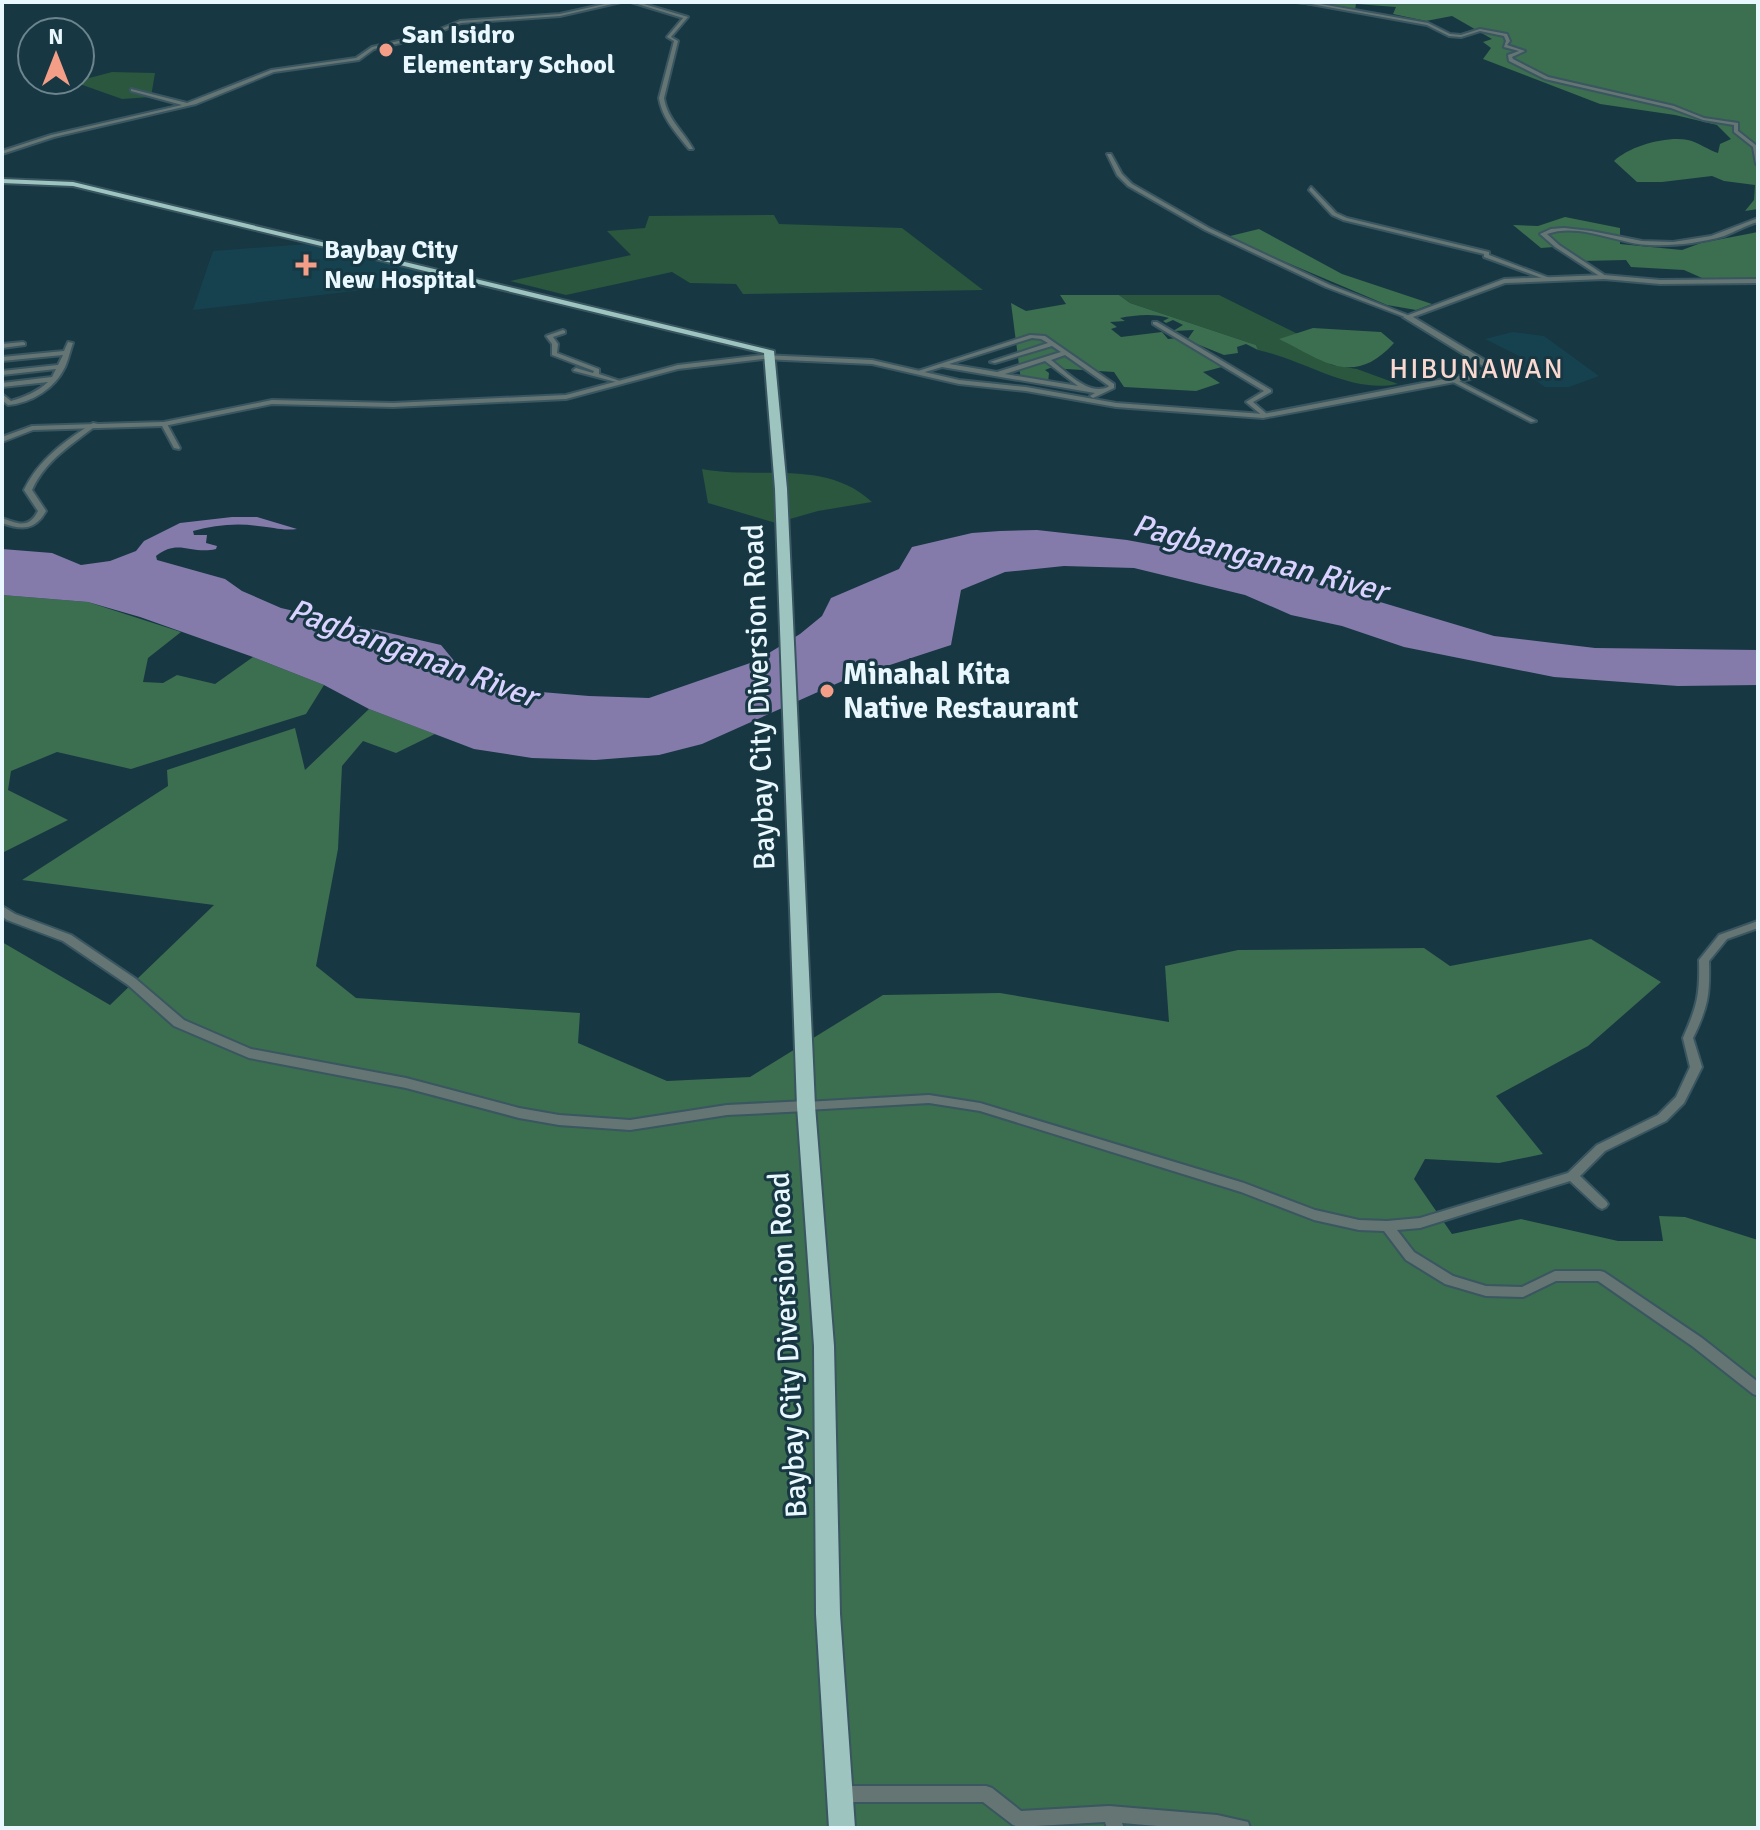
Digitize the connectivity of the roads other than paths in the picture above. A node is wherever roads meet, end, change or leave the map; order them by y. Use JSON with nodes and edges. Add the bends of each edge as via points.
{"nodes":[{"id":1,"x":619,"y":2,"type":"edge"},
{"id":2,"x":633,"y":2,"type":"edge"},
{"id":3,"x":1302,"y":2,"type":"edge"},
{"id":4,"x":133,"y":90,"type":"dead end"},
{"id":5,"x":187,"y":105,"type":"junction"},
{"id":6,"x":691,"y":148,"type":"dead end"},
{"id":7,"x":2,"y":150,"type":"edge"},
{"id":8,"x":1109,"y":155,"type":"dead end"},
{"id":9,"x":1758,"y":164,"type":"edge"},
{"id":10,"x":2,"y":181,"type":"edge"},
{"id":11,"x":1311,"y":189,"type":"dead end"},
{"id":12,"x":1758,"y":220,"type":"edge"},
{"id":13,"x":1604,"y":277,"type":"junction"},
{"id":14,"x":1552,"y":280,"type":"junction"},
{"id":15,"x":1758,"y":281,"type":"edge"},
{"id":16,"x":1407,"y":316,"type":"junction"},
{"id":17,"x":1155,"y":323,"type":"dead end"},
{"id":18,"x":563,"y":332,"type":"dead end"},
{"id":19,"x":70,"y":343,"type":"dead end"},
{"id":20,"x":23,"y":344,"type":"dead end"},
{"id":21,"x":1053,"y":344,"type":"junction"},
{"id":22,"x":2,"y":346,"type":"edge"},
{"id":23,"x":67,"y":353,"type":"junction"},
{"id":24,"x":977,"y":353,"type":"junction"},
{"id":25,"x":1066,"y":353,"type":"junction"},
{"id":26,"x":769,"y":357,"type":"junction"},
{"id":27,"x":2,"y":359,"type":"edge"},
{"id":28,"x":1046,"y":359,"type":"junction"},
{"id":29,"x":993,"y":362,"type":"junction"},
{"id":30,"x":941,"y":365,"type":"junction"},
{"id":31,"x":1025,"y":366,"type":"junction"},
{"id":32,"x":62,"y":367,"type":"junction"},
{"id":33,"x":576,"y":370,"type":"dead end"},
{"id":34,"x":1008,"y":371,"type":"junction"},
{"id":35,"x":918,"y":372,"type":"junction"},
{"id":36,"x":2,"y":373,"type":"edge"},
{"id":37,"x":997,"y":374,"type":"junction"},
{"id":38,"x":595,"y":376,"type":"junction"},
{"id":39,"x":55,"y":379,"type":"junction"},
{"id":40,"x":982,"y":379,"type":"dead end"},
{"id":41,"x":1453,"y":380,"type":"junction"},
{"id":42,"x":618,"y":382,"type":"junction"},
{"id":43,"x":1049,"y":383,"type":"junction"},
{"id":44,"x":2,"y":385,"type":"edge"},
{"id":45,"x":1086,"y":389,"type":"junction"},
{"id":46,"x":1102,"y":392,"type":"junction"},
{"id":47,"x":2,"y":396,"type":"edge"},
{"id":48,"x":1093,"y":396,"type":"dead end"},
{"id":49,"x":1266,"y":416,"type":"junction"},
{"id":50,"x":1533,"y":421,"type":"dead end"},
{"id":51,"x":95,"y":424,"type":"junction"},
{"id":52,"x":164,"y":424,"type":"junction"},
{"id":53,"x":2,"y":440,"type":"edge"},
{"id":54,"x":177,"y":448,"type":"dead end"},
{"id":55,"x":2,"y":520,"type":"edge"},
{"id":56,"x":2,"y":910,"type":"edge"},
{"id":57,"x":1758,"y":924,"type":"edge"},
{"id":58,"x":806,"y":1106,"type":"junction"},
{"id":59,"x":1572,"y":1176,"type":"junction"},
{"id":60,"x":1602,"y":1204,"type":"dead end"},
{"id":61,"x":1387,"y":1226,"type":"junction"},
{"id":62,"x":1758,"y":1390,"type":"edge"},
{"id":63,"x":840,"y":1794,"type":"junction"},
{"id":64,"x":1112,"y":1821,"type":"edge"},
{"id":65,"x":842,"y":1828,"type":"edge"},
{"id":66,"x":1242,"y":1828,"type":"edge"}],
"edges":[{"from":1,"to":5,"type":"street","via":[[560,15],[460,22],[373,48],[357,59],[273,71]]},
{"from":2,"to":6,"type":"street","via":[[686,17],[669,37],[676,41],[660,99],[665,117]]},
{"from":3,"to":9,"type":"street","via":[[1428,24],[1454,36],[1480,30],[1506,35],[1505,46],[1523,51],[1511,60],[1547,78],[1736,124],[1736,131],[1755,146]]},
{"from":4,"to":5,"type":"street"},
{"from":5,"to":7,"type":"street"},
{"from":8,"to":16,"type":"street","via":[[1130,185],[1207,229],[1328,286]]},
{"from":10,"to":26,"type":"highway","via":[[73,184],[762,347],[769,350]]},
{"from":11,"to":14,"type":"street","via":[[1345,219],[1487,253]]},
{"from":12,"to":13,"type":"street","via":[[1720,235],[1669,244],[1570,230],[1543,234]]},
{"from":13,"to":14,"type":"street"},
{"from":13,"to":15,"type":"street"},
{"from":14,"to":16,"type":"street","via":[[1493,283]]},
{"from":16,"to":41,"type":"street","via":[[1492,370]]},
{"from":17,"to":49,"type":"street","via":[[1269,391],[1249,402]]},
{"from":18,"to":38,"type":"street","via":[[548,336],[555,344],[554,354],[598,371]]},
{"from":19,"to":23,"type":"street"},
{"from":20,"to":22,"type":"street"},
{"from":21,"to":24,"type":"street","via":[[1032,336]]},
{"from":21,"to":25,"type":"street"},
{"from":21,"to":29,"type":"street"},
{"from":23,"to":27,"type":"street"},
{"from":23,"to":32,"type":"street"},
{"from":24,"to":29,"type":"street"},
{"from":24,"to":30,"type":"street"},
{"from":25,"to":28,"type":"street"},
{"from":25,"to":46,"type":"street","via":[[1112,385]]},
{"from":26,"to":35,"type":"street","via":[[872,362]]},
{"from":26,"to":42,"type":"street","via":[[676,367]]},
{"from":26,"to":58,"type":"highway","name":"Baybay City Diversion Road","via":[[781,489]]},
{"from":28,"to":31,"type":"street"},
{"from":28,"to":45,"type":"street"},
{"from":29,"to":34,"type":"street"},
{"from":30,"to":35,"type":"street"},
{"from":30,"to":37,"type":"street"},
{"from":31,"to":34,"type":"street"},
{"from":31,"to":43,"type":"street"},
{"from":32,"to":36,"type":"street"},
{"from":32,"to":39,"type":"street"},
{"from":33,"to":38,"type":"street"},
{"from":34,"to":37,"type":"street"},
{"from":35,"to":49,"type":"street","via":[[1120,405]]},
{"from":37,"to":40,"type":"street"},
{"from":37,"to":43,"type":"street"},
{"from":38,"to":42,"type":"street"},
{"from":39,"to":44,"type":"street"},
{"from":39,"to":47,"type":"street","via":[[39,396],[10,404]]},
{"from":41,"to":49,"type":"street"},
{"from":41,"to":50,"type":"street"},
{"from":42,"to":52,"type":"street","via":[[563,397],[387,406],[272,402]]},
{"from":43,"to":45,"type":"street"},
{"from":45,"to":46,"type":"street"},
{"from":46,"to":48,"type":"street"},
{"from":51,"to":52,"type":"street"},
{"from":51,"to":53,"type":"street","via":[[32,428]]},
{"from":51,"to":55,"type":"street","via":[[66,442],[31,482],[28,490],[42,511],[40,517],[19,527]]},
{"from":52,"to":54,"type":"street"},
{"from":56,"to":58,"type":"street","via":[[67,938],[132,982],[179,1023],[249,1053],[559,1120],[630,1125],[727,1110]]},
{"from":57,"to":59,"type":"street","via":[[1722,938],[1704,960],[1706,985],[1688,1038],[1696,1067],[1680,1100],[1662,1118],[1601,1148]]},
{"from":58,"to":61,"type":"street","via":[[929,1099],[980,1107],[1244,1188],[1314,1215]]},
{"from":58,"to":63,"type":"highway","name":"Baybay City Diversion Road","via":[[824,1346],[828,1614]]},
{"from":59,"to":60,"type":"street"},
{"from":59,"to":61,"type":"street","via":[[1420,1223]]},
{"from":61,"to":62,"type":"street","via":[[1410,1256],[1449,1280],[1486,1291],[1523,1292],[1555,1276],[1600,1276]]},
{"from":63,"to":64,"type":"street","via":[[986,1794],[1019,1819]]},
{"from":63,"to":65,"type":"highway","name":"Baybay City Diversion Road"},
{"from":64,"to":66,"type":"street"}]}
